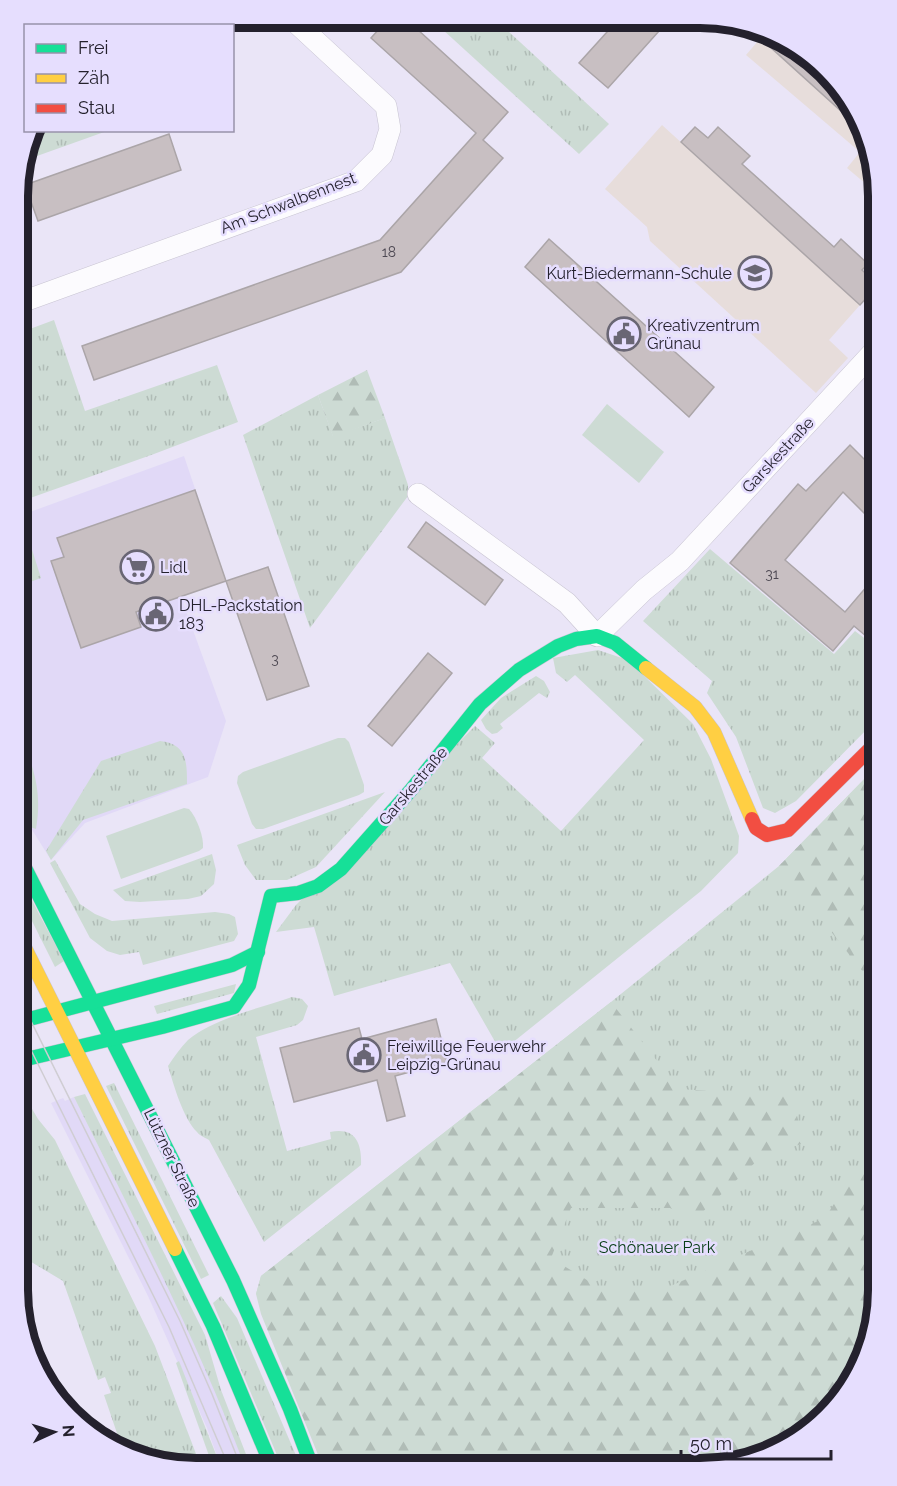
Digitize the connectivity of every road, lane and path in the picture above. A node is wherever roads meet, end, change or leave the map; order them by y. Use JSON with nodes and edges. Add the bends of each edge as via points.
{"nodes":[{"id":1,"x":302,"y":28,"type":"edge"},
{"id":2,"x":29,"y":299,"type":"edge"},
{"id":3,"x":868,"y":358,"type":"edge"},
{"id":4,"x":418,"y":494,"type":"dead end"},
{"id":5,"x":597,"y":636,"type":"junction"},
{"id":6,"x":868,"y":751,"type":"edge"},
{"id":7,"x":29,"y":876,"type":"edge"},
{"id":8,"x":258,"y":952,"type":"junction"},
{"id":9,"x":29,"y":955,"type":"edge"},
{"id":10,"x":93,"y":1003,"type":"junction"},
{"id":11,"x":57,"y":1012,"type":"junction"},
{"id":12,"x":29,"y":1019,"type":"edge"},
{"id":13,"x":112,"y":1039,"type":"junction"},
{"id":14,"x":75,"y":1046,"type":"junction"},
{"id":15,"x":29,"y":1058,"type":"edge"},
{"id":16,"x":268,"y":1458,"type":"edge"},
{"id":17,"x":309,"y":1458,"type":"edge"}],
"edges":[{"from":1,"to":2,"type":"street","name":"Am Schwalbennest","via":[[386,106],[390,129],[382,155],[356,181]]},
{"from":3,"to":5,"type":"street","name":"Garskestraße","via":[[680,561]]},
{"from":4,"to":5,"type":"street","via":[[567,603]]},
{"from":5,"to":6,"type":"main road","via":[[615,644],[695,707],[714,732],[756,828],[767,835],[788,830]]},
{"from":5,"to":8,"type":"main road","name":"Garskestraße","via":[[558,646],[519,670],[480,704],[341,869],[318,886],[271,896]]},
{"from":7,"to":10,"type":"main road","name":"Lützner Straße"},
{"from":8,"to":10,"type":"main road","via":[[232,965]]},
{"from":8,"to":13,"type":"main road","name":"Garskestraße","via":[[249,985],[234,1006]]},
{"from":9,"to":11,"type":"main road"},
{"from":10,"to":11,"type":"main road"},
{"from":10,"to":13,"type":"main road","name":"Lützner Straße"},
{"from":11,"to":12,"type":"main road"},
{"from":11,"to":14,"type":"main road"},
{"from":13,"to":14,"type":"main road","name":"Garskestraße"},
{"from":13,"to":17,"type":"main road","name":"Lützner Straße","via":[[233,1280]]},
{"from":14,"to":15,"type":"main road","name":"Garskestraße"},
{"from":14,"to":16,"type":"main road","via":[[213,1326]]}]}
